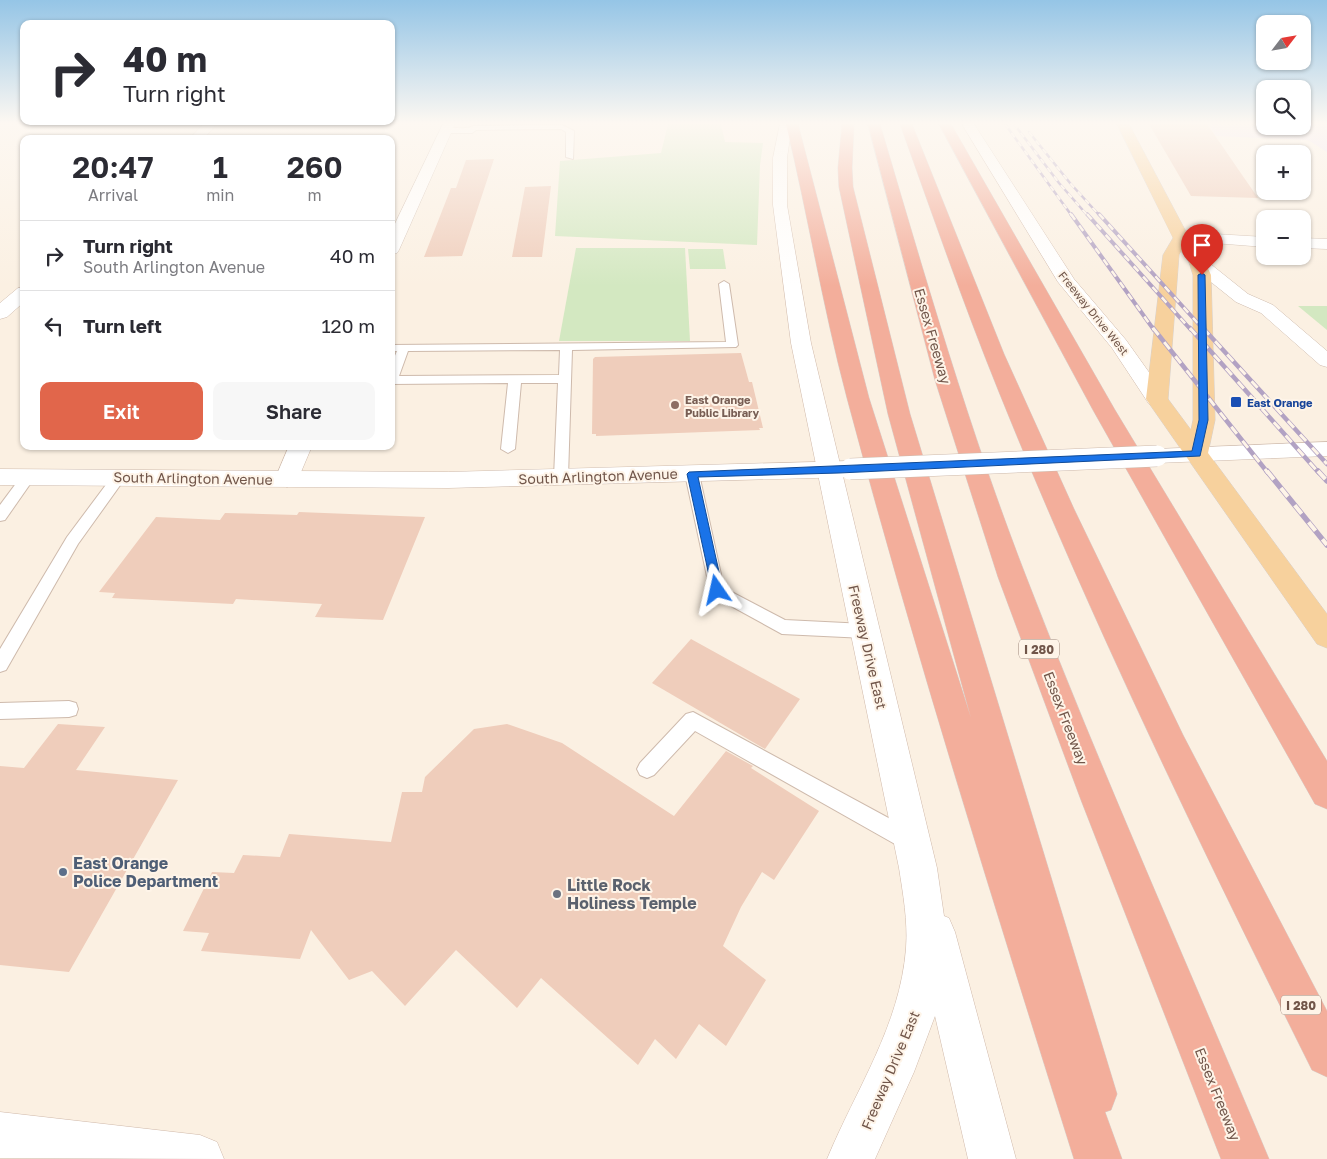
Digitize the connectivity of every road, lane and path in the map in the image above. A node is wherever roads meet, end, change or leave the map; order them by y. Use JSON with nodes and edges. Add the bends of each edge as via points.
{"nodes":[{"id":1,"x":424,"y":178,"type":"edge"},
{"id":2,"x":780,"y":178,"type":"edge"},
{"id":3,"x":806,"y":178,"type":"edge"},
{"id":4,"x":846,"y":178,"type":"edge"},
{"id":5,"x":889,"y":178,"type":"edge"},
{"id":6,"x":927,"y":178,"type":"edge"},
{"id":7,"x":975,"y":178,"type":"edge"},
{"id":8,"x":1002,"y":178,"type":"edge"},
{"id":9,"x":1151,"y":178,"type":"edge"},
{"id":10,"x":1181,"y":237,"type":"junction"},
{"id":11,"x":395,"y":241,"type":"edge"},
{"id":12,"x":1256,"y":241,"type":"edge"},
{"id":13,"x":1311,"y":243,"type":"edge"},
{"id":14,"x":1327,"y":244,"type":"edge"},
{"id":15,"x":1197,"y":262,"type":"junction"},
{"id":16,"x":724,"y":284,"type":"dead end"},
{"id":17,"x":20,"y":296,"type":"edge"},
{"id":18,"x":1267,"y":309,"type":"junction"},
{"id":19,"x":0,"y":313,"type":"edge"},
{"id":20,"x":397,"y":348,"type":"edge"},
{"id":21,"x":566,"y":348,"type":"junction"},
{"id":22,"x":395,"y":361,"type":"edge"},
{"id":23,"x":1327,"y":361,"type":"edge"},
{"id":24,"x":515,"y":379,"type":"junction"},
{"id":25,"x":565,"y":379,"type":"junction"},
{"id":26,"x":395,"y":380,"type":"edge"},
{"id":27,"x":1157,"y":399,"type":"junction"},
{"id":28,"x":508,"y":449,"type":"dead end"},
{"id":29,"x":1327,"y":449,"type":"edge"},
{"id":30,"x":300,"y":450,"type":"edge"},
{"id":31,"x":1196,"y":454,"type":"junction"},
{"id":32,"x":839,"y":470,"type":"junction"},
{"id":33,"x":692,"y":474,"type":"junction"},
{"id":34,"x":0,"y":477,"type":"edge"},
{"id":35,"x":28,"y":477,"type":"junction"},
{"id":36,"x":119,"y":477,"type":"junction"},
{"id":37,"x":561,"y":477,"type":"junction"},
{"id":38,"x":286,"y":479,"type":"junction"},
{"id":39,"x":0,"y":516,"type":"edge"},
{"id":40,"x":865,"y":632,"type":"junction"},
{"id":41,"x":1327,"y":636,"type":"edge"},
{"id":42,"x":0,"y":665,"type":"edge"},
{"id":43,"x":69,"y":709,"type":"dead end"},
{"id":44,"x":0,"y":711,"type":"edge"},
{"id":45,"x":647,"y":769,"type":"dead end"},
{"id":46,"x":1327,"y":793,"type":"edge"},
{"id":47,"x":915,"y":855,"type":"junction"},
{"id":48,"x":1327,"y":1055,"type":"edge"},
{"id":49,"x":0,"y":1135,"type":"edge"},
{"id":50,"x":51,"y":1150,"type":"edge"},
{"id":51,"x":200,"y":1159,"type":"edge"},
{"id":52,"x":851,"y":1159,"type":"edge"},
{"id":53,"x":992,"y":1159,"type":"edge"},
{"id":54,"x":1098,"y":1159,"type":"edge"},
{"id":55,"x":1114,"y":1159,"type":"edge"},
{"id":56,"x":1245,"y":1159,"type":"edge"}],
"edges":[{"from":1,"to":11,"type":"main road"},
{"from":2,"to":32,"type":"main road","name":"Freeway Drive East","via":[[780,205],[801,343]]},
{"from":3,"to":54,"type":"highway","via":[[833,306],[956,727]]},
{"from":4,"to":55,"type":"highway","via":[[899,414]]},
{"from":5,"to":56,"type":"highway","name":"Essex Freeway","number":"I 280","via":[[945,380],[1012,577]]},
{"from":6,"to":48,"type":"highway","number":"I 280","via":[[1010,392],[1088,570]]},
{"from":7,"to":46,"type":"highway","via":[[1109,418]]},
{"from":8,"to":27,"type":"main road","name":"Freeway Drive West","via":[[1067,282],[1124,350]]},
{"from":9,"to":10,"type":"main road"},
{"from":10,"to":12,"type":"main road"},
{"from":10,"to":15,"type":"main road"},
{"from":10,"to":18,"type":"main road","via":[[1263,297]]},
{"from":10,"to":27,"type":"main road","via":[[1171,255]]},
{"from":13,"to":14,"type":"main road"},
{"from":15,"to":18,"type":"main road","via":[[1242,298]]},
{"from":15,"to":31,"type":"main road","via":[[1202,275],[1204,420]]},
{"from":16,"to":21,"type":"lane","via":[[732,345]]},
{"from":17,"to":19,"type":"main road"},
{"from":18,"to":23,"type":"main road"},
{"from":20,"to":21,"type":"lane"},
{"from":20,"to":22,"type":"lane"},
{"from":21,"to":25,"type":"lane"},
{"from":24,"to":25,"type":"lane"},
{"from":24,"to":26,"type":"lane"},
{"from":24,"to":28,"type":"lane"},
{"from":25,"to":37,"type":"lane"},
{"from":27,"to":31,"type":"main road"},
{"from":29,"to":31,"type":"main road","name":"South Arlington Avenue"},
{"from":30,"to":38,"type":"main road"},
{"from":31,"to":32,"type":"main road","name":"South Arlington Avenue","bridge":true},
{"from":31,"to":41,"type":"main road"},
{"from":32,"to":33,"type":"main road","name":"South Arlington Avenue"},
{"from":32,"to":40,"type":"main road","name":"Freeway Drive East"},
{"from":33,"to":37,"type":"main road","name":"South Arlington Avenue"},
{"from":33,"to":40,"type":"lane","via":[[717,590],[782,627]]},
{"from":34,"to":35,"type":"main road","name":"South Arlington Avenue"},
{"from":35,"to":36,"type":"main road","name":"South Arlington Avenue"},
{"from":35,"to":39,"type":"lane"},
{"from":36,"to":38,"type":"main road","name":"South Arlington Avenue"},
{"from":36,"to":42,"type":"lane","via":[[72,540]]},
{"from":37,"to":38,"type":"main road","name":"South Arlington Avenue"},
{"from":40,"to":47,"type":"main road","name":"Freeway Drive East"},
{"from":43,"to":44,"type":"lane"},
{"from":45,"to":47,"type":"lane","via":[[693,720]]},
{"from":47,"to":52,"type":"main road","name":"Freeway Drive East","via":[[925,917],[926,948],[918,1004],[909,1032]]},
{"from":47,"to":53,"type":"main road"},
{"from":49,"to":50,"type":"main road"},
{"from":50,"to":51,"type":"main road"}]}
